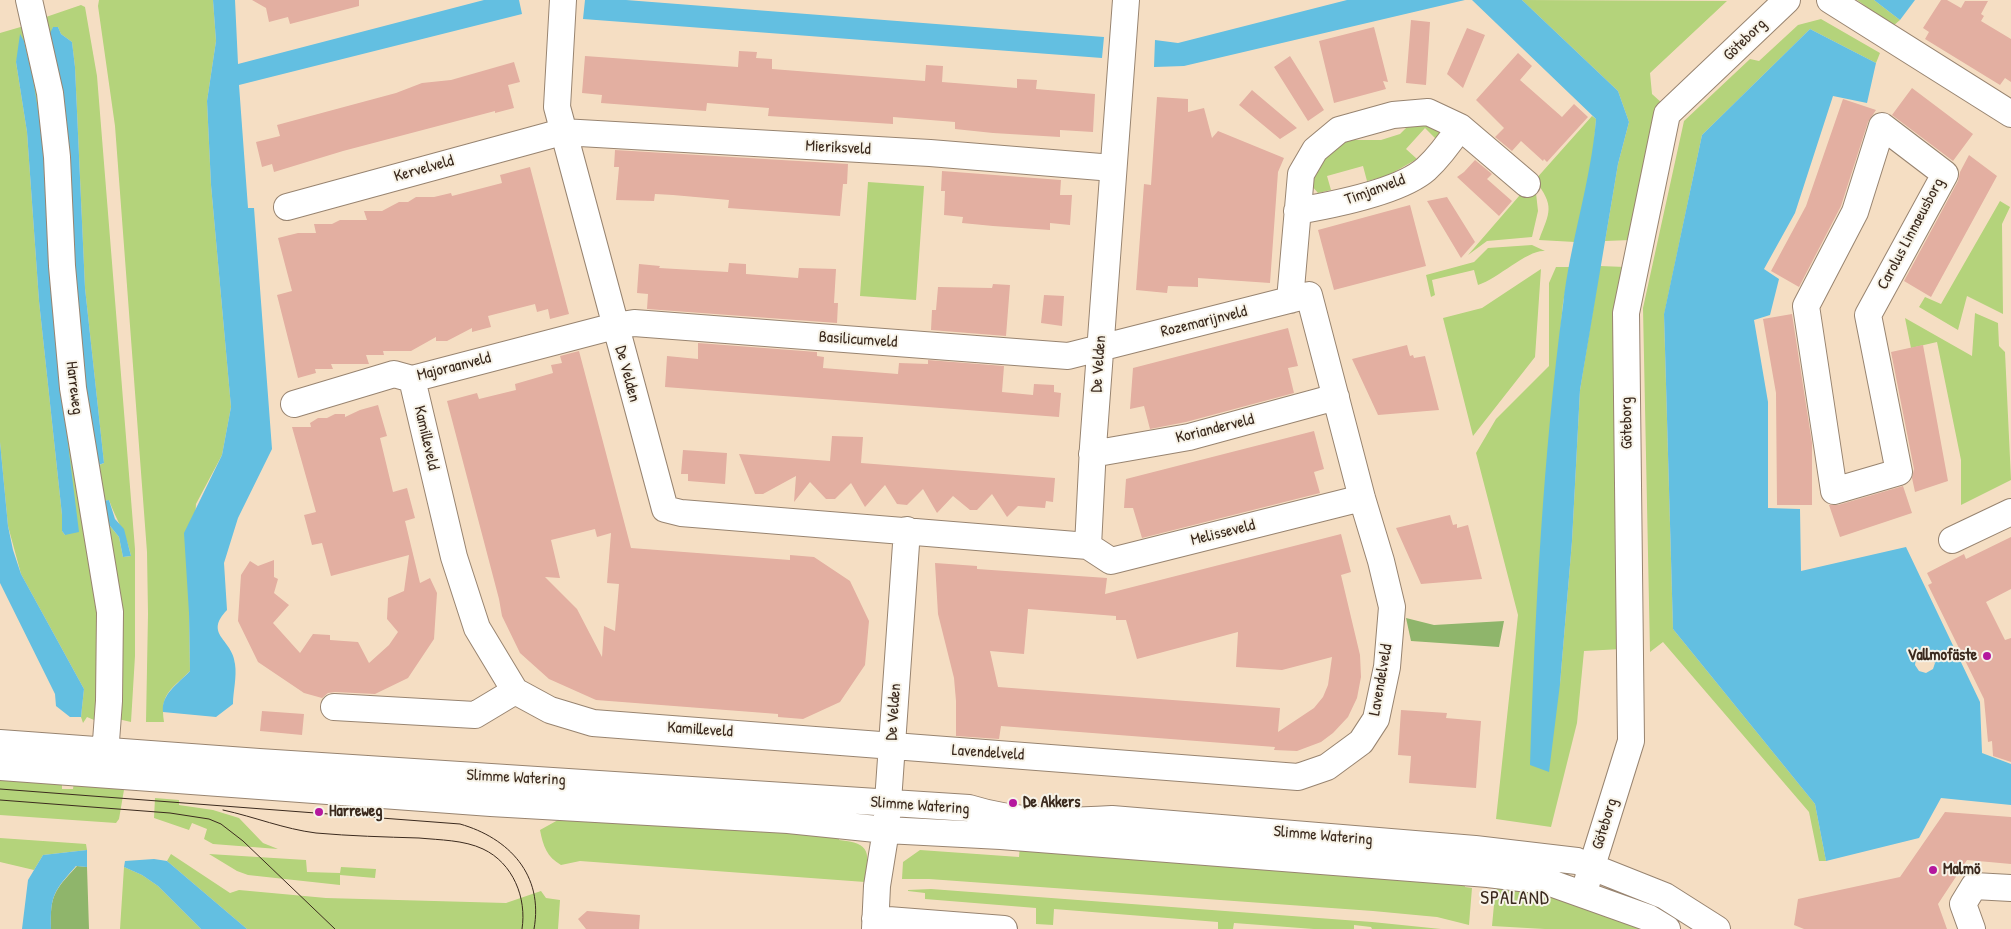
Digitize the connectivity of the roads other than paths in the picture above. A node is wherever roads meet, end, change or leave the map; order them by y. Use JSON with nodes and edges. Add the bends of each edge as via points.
{"nodes":[{"id":1,"x":29,"y":0,"type":"edge"},
{"id":2,"x":563,"y":0,"type":"edge"},
{"id":3,"x":1126,"y":0,"type":"edge"},
{"id":4,"x":1787,"y":0,"type":"edge"},
{"id":5,"x":1830,"y":0,"type":"edge"},
{"id":6,"x":2011,"y":114,"type":"edge"},
{"id":7,"x":1460,"y":127,"type":"junction"},
{"id":8,"x":562,"y":132,"type":"junction"},
{"id":9,"x":1113,"y":168,"type":"junction"},
{"id":10,"x":1527,"y":184,"type":"dead end"},
{"id":11,"x":287,"y":207,"type":"dead end"},
{"id":12,"x":1298,"y":211,"type":"junction"},
{"id":13,"x":1300,"y":297,"type":"junction"},
{"id":14,"x":615,"y":326,"type":"junction"},
{"id":15,"x":1100,"y":348,"type":"junction"},
{"id":16,"x":412,"y":379,"type":"junction"},
{"id":17,"x":1336,"y":397,"type":"junction"},
{"id":18,"x":294,"y":404,"type":"dead end"},
{"id":19,"x":1092,"y":454,"type":"junction"},
{"id":20,"x":1834,"y":491,"type":"joint"},
{"id":21,"x":1362,"y":498,"type":"junction"},
{"id":22,"x":2011,"y":512,"type":"edge"},
{"id":23,"x":907,"y":530,"type":"junction"},
{"id":24,"x":1952,"y":540,"type":"dead end"},
{"id":25,"x":1088,"y":546,"type":"junction"},
{"id":26,"x":514,"y":691,"type":"junction"},
{"id":27,"x":334,"y":707,"type":"dead end"},
{"id":28,"x":0,"y":743,"type":"edge"},
{"id":29,"x":892,"y":746,"type":"junction"},
{"id":30,"x":105,"y":750,"type":"junction"},
{"id":31,"x":0,"y":767,"type":"edge"},
{"id":32,"x":103,"y":776,"type":"junction"},
{"id":33,"x":888,"y":804,"type":"junction"},
{"id":34,"x":886,"y":830,"type":"junction"},
{"id":35,"x":1592,"y":867,"type":"junction"},
{"id":36,"x":2011,"y":888,"type":"edge"},
{"id":37,"x":1584,"y":894,"type":"junction"},
{"id":38,"x":875,"y":924,"type":"edge"},
{"id":39,"x":1004,"y":929,"type":"edge"},
{"id":40,"x":1667,"y":929,"type":"edge"},
{"id":41,"x":1717,"y":929,"type":"edge"},
{"id":42,"x":1972,"y":929,"type":"edge"}],
"edges":[{"from":1,"to":30,"type":"street","name":"Harreweg","via":[[50,93],[73,388],[110,612]]},
{"from":2,"to":8,"type":"street","name":"De Velden","via":[[556,107]]},
{"from":3,"to":9,"type":"street","name":"De Velden"},
{"from":4,"to":35,"type":"street","name":"Göteborg","via":[[1667,114],[1626,313],[1631,741]]},
{"from":5,"to":6,"type":"street"},
{"from":7,"to":10,"type":"street"},
{"from":7,"to":12,"type":"street","name":"Timjanveld","via":[[1424,170],[1391,188]]},
{"from":7,"to":12,"type":"street","via":[[1428,112],[1392,115],[1339,130],[1315,150],[1301,174]]},
{"from":8,"to":9,"type":"street","name":"Mieriksveld","via":[[930,153]]},
{"from":8,"to":11,"type":"street","name":"Kervelveld"},
{"from":8,"to":14,"type":"street","name":"De Velden"},
{"from":9,"to":15,"type":"street","name":"De Velden"},
{"from":12,"to":13,"type":"street"},
{"from":13,"to":15,"type":"street","name":"Rozemarijnveld"},
{"from":13,"to":17,"type":"street","name":"Lavendelveld"},
{"from":14,"to":15,"type":"street","name":"Basilicumveld","via":[[634,323],[1068,356]]},
{"from":14,"to":16,"type":"street","name":"Majoraanveld"},
{"from":14,"to":23,"type":"street","name":"De Velden","via":[[665,509],[681,513]]},
{"from":15,"to":19,"type":"street","name":"De Velden"},
{"from":16,"to":18,"type":"street","name":"Majoraanveld","via":[[394,374]]},
{"from":16,"to":26,"type":"street","name":"Kamilleveld","via":[[454,557],[477,628]]},
{"from":17,"to":19,"type":"street","name":"Korianderveld","via":[[1189,437]]},
{"from":17,"to":21,"type":"street","name":"Lavendelveld"},
{"from":19,"to":25,"type":"street","name":"De Velden"},
{"from":20,"to":20,"type":"street","name":"Carolus Linnaeusborg","via":[[1899,472],[1868,315],[1945,174],[1882,126],[1855,212],[1806,306]]},
{"from":21,"to":25,"type":"street","name":"Melisseveld","via":[[1111,561]]},
{"from":21,"to":29,"type":"street","name":"Lavendelveld","via":[[1382,561],[1392,607],[1387,666],[1376,719],[1361,742],[1327,767],[1298,776]]},
{"from":22,"to":24,"type":"street"},
{"from":23,"to":25,"type":"street","name":"De Velden"},
{"from":23,"to":29,"type":"street","name":"De Velden"},
{"from":26,"to":27,"type":"street","via":[[475,715]]},
{"from":26,"to":29,"type":"street","name":"Kamilleveld","via":[[550,710],[593,723]]},
{"from":28,"to":30,"type":"street","name":"Slimme Watering"},
{"from":29,"to":33,"type":"street","name":"De Velden"},
{"from":30,"to":32,"type":"street","name":"Harreweg"},
{"from":30,"to":33,"type":"street","name":"Slimme Watering"},
{"from":31,"to":32,"type":"street","name":"Slimme Watering"},
{"from":32,"to":34,"type":"street","name":"Slimme Watering","via":[[788,820]]},
{"from":33,"to":34,"type":"street","name":"De Velden"},
{"from":33,"to":35,"type":"street","name":"Slimme Watering","via":[[969,808],[994,816],[1058,823],[1112,819],[1475,849],[1577,861]]},
{"from":34,"to":37,"type":"street","name":"Slimme Watering","via":[[1482,874],[1545,881]]},
{"from":34,"to":38,"type":"street"},
{"from":35,"to":37,"type":"street","name":"Göteborg"},
{"from":35,"to":41,"type":"street","name":"Slimme Watering","via":[[1665,896]]},
{"from":36,"to":42,"type":"street","via":[[1974,886],[1963,904]]},
{"from":37,"to":40,"type":"street","name":"Slimme Watering","via":[[1649,918]]},
{"from":38,"to":39,"type":"street"}]}
